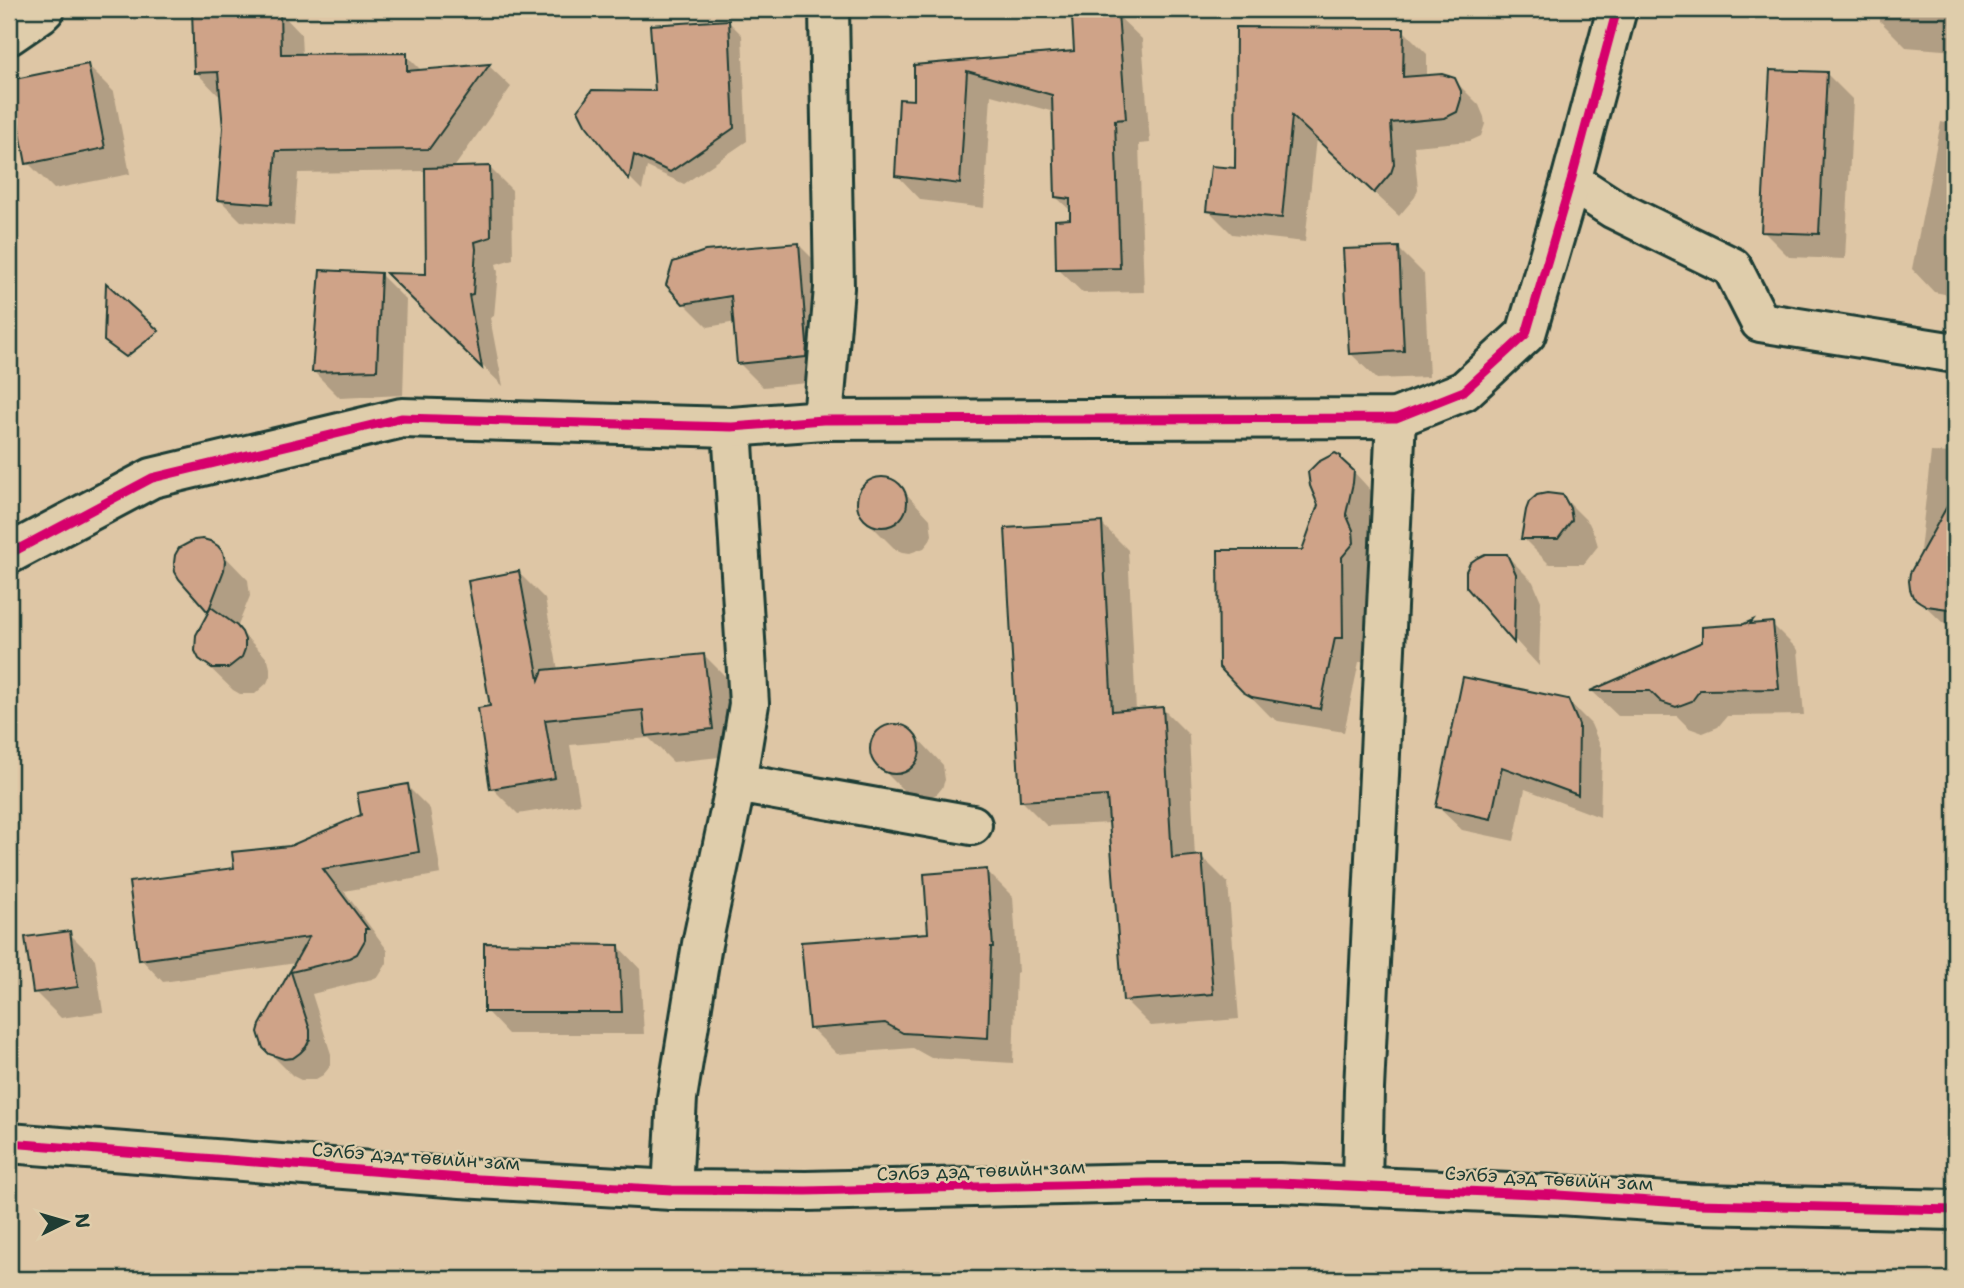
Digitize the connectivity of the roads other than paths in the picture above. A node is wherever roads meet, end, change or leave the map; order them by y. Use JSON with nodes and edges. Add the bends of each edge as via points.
{"nodes":[{"id":1,"x":45,"y":9,"type":"edge"},
{"id":2,"x":829,"y":9,"type":"edge"},
{"id":3,"x":1617,"y":9,"type":"edge"},
{"id":4,"x":9,"y":35,"type":"edge"},
{"id":5,"x":1571,"y":181,"type":"junction"},
{"id":6,"x":1955,"y":353,"type":"edge"},
{"id":7,"x":1396,"y":418,"type":"junction"},
{"id":8,"x":823,"y":420,"type":"junction"},
{"id":9,"x":732,"y":427,"type":"junction"},
{"id":10,"x":9,"y":554,"type":"edge"},
{"id":11,"x":736,"y":783,"type":"junction"},
{"id":12,"x":972,"y":825,"type":"dead end"},
{"id":13,"x":9,"y":1143,"type":"edge"},
{"id":14,"x":1362,"y":1186,"type":"junction"},
{"id":15,"x":672,"y":1190,"type":"junction"},
{"id":16,"x":1955,"y":1210,"type":"edge"}],
"edges":[{"from":1,"to":4,"type":"street"},
{"from":2,"to":8,"type":"street","via":[[834,288]]},
{"from":3,"to":5,"type":"street"},
{"from":5,"to":6,"type":"street","via":[[1614,209],[1732,267],[1760,322]]},
{"from":5,"to":7,"type":"street","via":[[1526,334],[1464,391]]},
{"from":7,"to":8,"type":"street"},
{"from":7,"to":14,"type":"street"},
{"from":8,"to":9,"type":"street"},
{"from":9,"to":10,"type":"street","via":[[402,418],[152,478]]},
{"from":9,"to":11,"type":"street","via":[[749,704]]},
{"from":11,"to":12,"type":"street"},
{"from":11,"to":15,"type":"street","via":[[702,944],[677,1098]]},
{"from":13,"to":15,"type":"street","name":"Сэлбэ дэд төвийн зам"},
{"from":14,"to":15,"type":"street","name":"Сэлбэ дэд төвийн зам","via":[[1149,1183]]},
{"from":14,"to":16,"type":"street","name":"Сэлбэ дэд төвийн зам","via":[[1698,1204]]}]}
